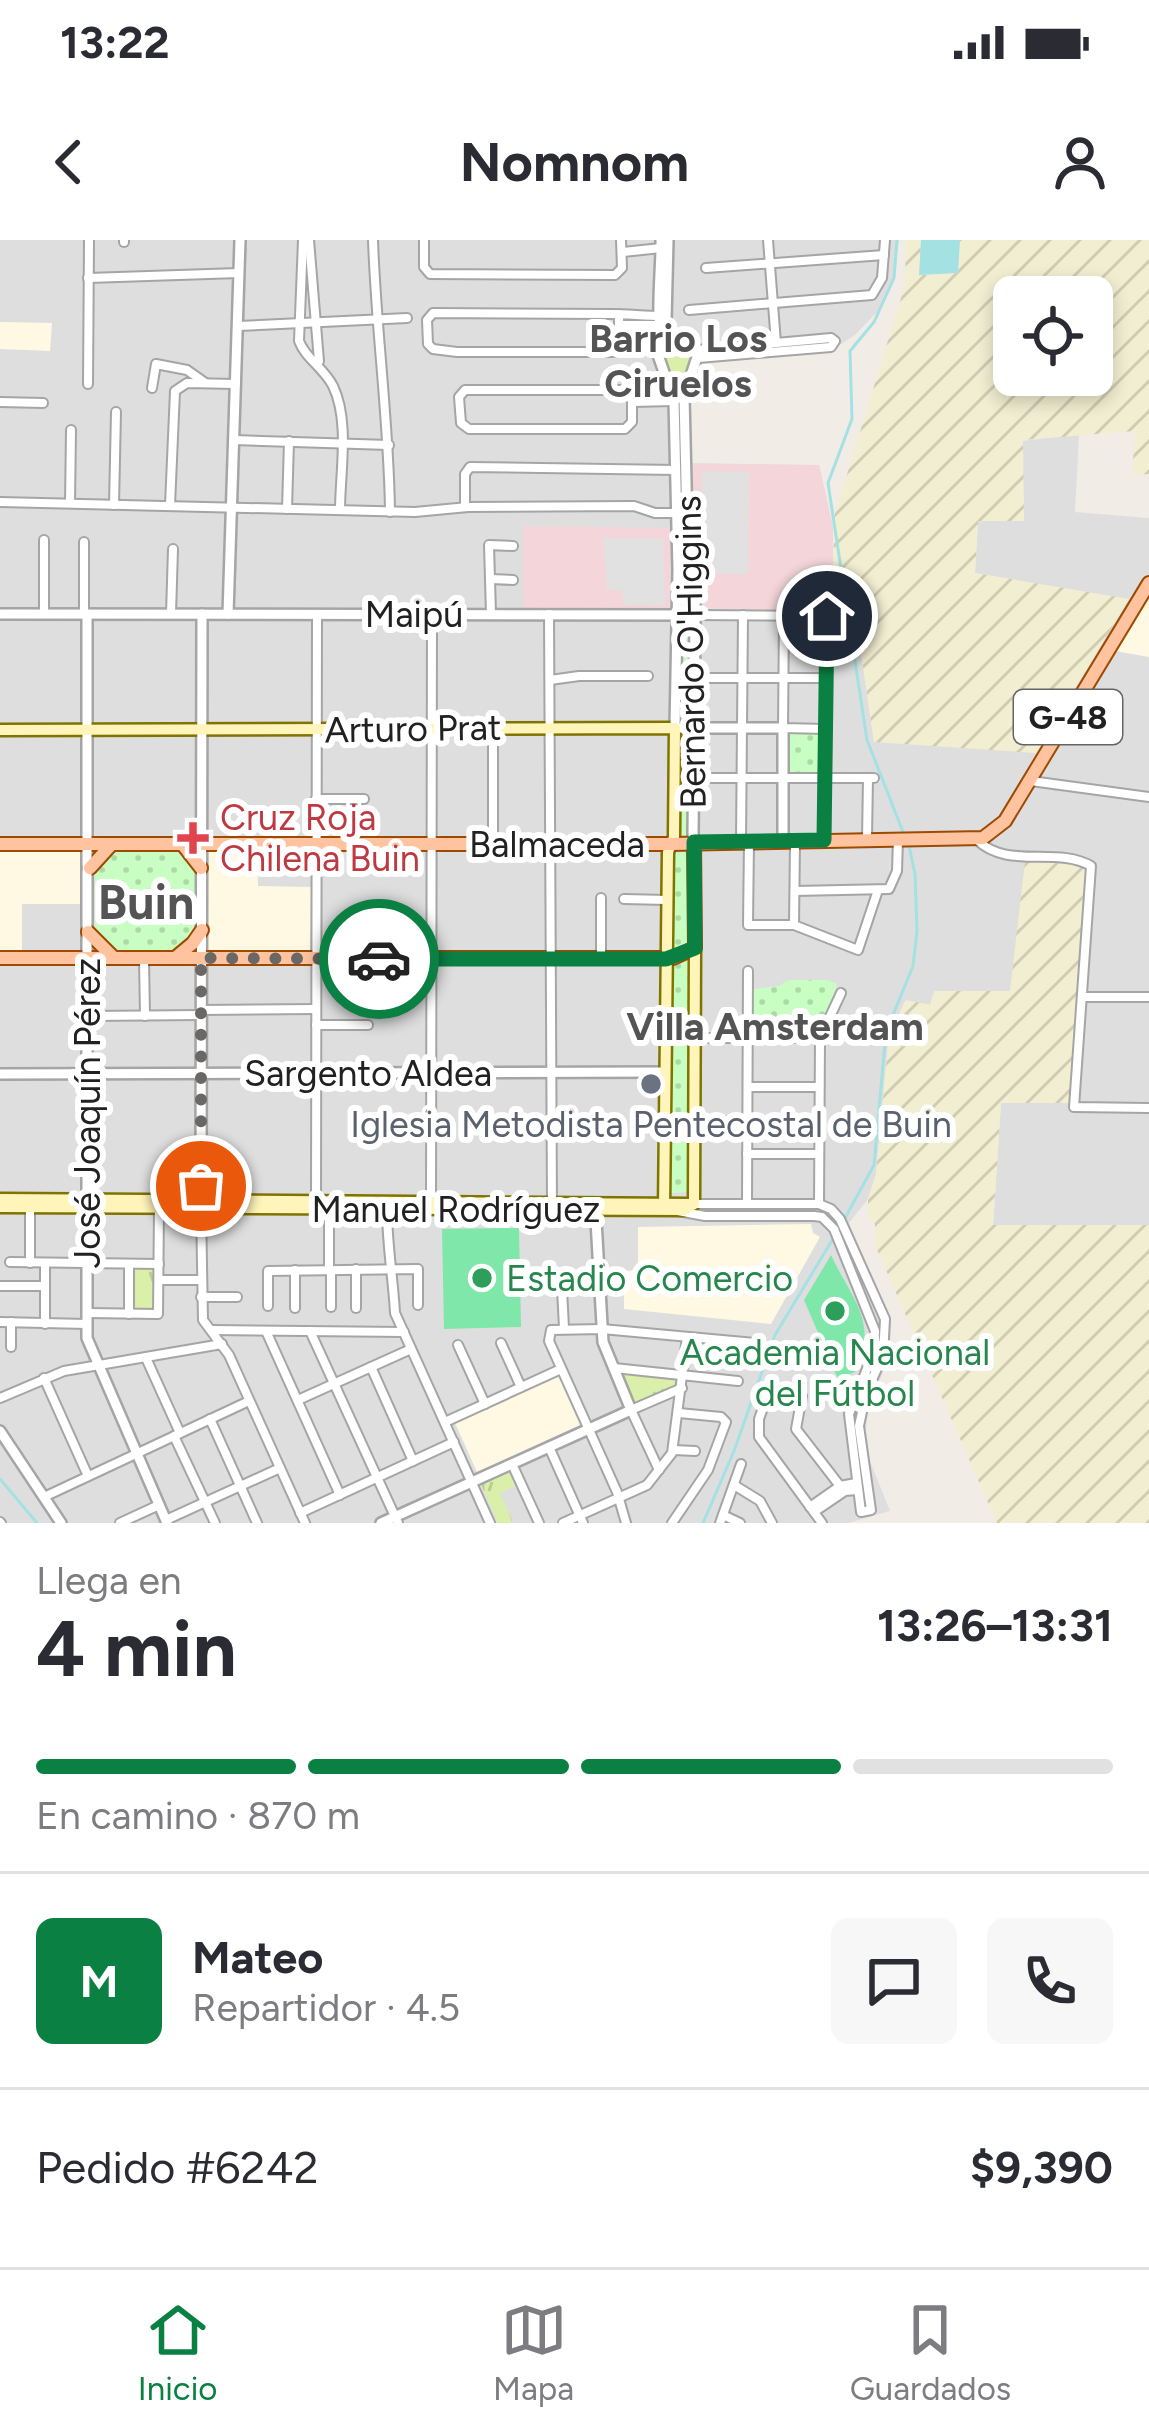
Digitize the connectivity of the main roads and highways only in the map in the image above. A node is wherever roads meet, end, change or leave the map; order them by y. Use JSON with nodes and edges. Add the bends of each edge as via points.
{"nodes":[{"id":1,"x":1149,"y":583,"type":"edge"},
{"id":2,"x":675,"y":728,"type":"joint"},
{"id":3,"x":0,"y":730,"type":"edge"},
{"id":4,"x":694,"y":842,"type":"junction"},
{"id":5,"x":0,"y":844,"type":"edge"},
{"id":6,"x":112,"y":844,"type":"junction"},
{"id":7,"x":671,"y":844,"type":"junction"},
{"id":8,"x":183,"y":845,"type":"junction"},
{"id":9,"x":89,"y":868,"type":"road end"},
{"id":10,"x":202,"y":868,"type":"road end"},
{"id":11,"x":202,"y":930,"type":"road end"},
{"id":12,"x":88,"y":932,"type":"road end"},
{"id":13,"x":695,"y":948,"type":"junction"},
{"id":14,"x":0,"y":958,"type":"edge"},
{"id":15,"x":115,"y":958,"type":"junction"},
{"id":16,"x":174,"y":958,"type":"junction"},
{"id":17,"x":666,"y":959,"type":"junction"},
{"id":18,"x":0,"y":1203,"type":"edge"},
{"id":19,"x":87,"y":1204,"type":"junction"},
{"id":20,"x":201,"y":1204,"type":"junction"},
{"id":21,"x":322,"y":1204,"type":"junction"},
{"id":22,"x":694,"y":1204,"type":"joint"},
{"id":23,"x":431,"y":1205,"type":"junction"},
{"id":24,"x":667,"y":1207,"type":"junction"}],
"edges":[{"from":1,"to":4,"type":"main road","name":"Balmaceda","number":"G-48","via":[[1002,826],[977,840]]},
{"from":2,"to":3,"type":"main road","name":"Arturo Prat"},
{"from":2,"to":7,"type":"main road","name":"Bernardo O'Higgins"},
{"from":4,"to":7,"type":"main road","name":"Balmaceda"},
{"from":4,"to":13,"type":"main road","name":"Bernardo O'Higgins"},
{"from":5,"to":6,"type":"main road","name":"Balmaceda"},
{"from":6,"to":8,"type":"main road","name":"Balmaceda"},
{"from":6,"to":9,"type":"main road"},
{"from":7,"to":8,"type":"main road","name":"Balmaceda"},
{"from":7,"to":17,"type":"main road","name":"Bernardo O'Higgins"},
{"from":8,"to":10,"type":"main road"},
{"from":11,"to":16,"type":"main road"},
{"from":12,"to":15,"type":"main road"},
{"from":13,"to":17,"type":"main road"},
{"from":13,"to":22,"type":"main road","name":"Bernardo O'Higgins"},
{"from":14,"to":15,"type":"main road"},
{"from":15,"to":16,"type":"main road"},
{"from":16,"to":17,"type":"main road"},
{"from":17,"to":24,"type":"main road","name":"Bernardo O'Higgins"},
{"from":18,"to":19,"type":"main road","name":"Manuel Rodríguez"},
{"from":18,"to":19,"type":"main road","name":"Manuel Rodríguez"},
{"from":19,"to":20,"type":"main road","name":"Manuel Rodríguez"},
{"from":19,"to":20,"type":"main road","name":"Manuel Rodríguez"},
{"from":20,"to":21,"type":"main road","name":"Manuel Rodríguez"},
{"from":21,"to":23,"type":"main road","name":"Manuel Rodríguez"},
{"from":21,"to":23,"type":"main road","name":"Manuel Rodríguez"},
{"from":22,"to":24,"type":"main road","name":"Manuel Rodríguez"},
{"from":23,"to":24,"type":"main road","name":"Manuel Rodríguez"}]}
